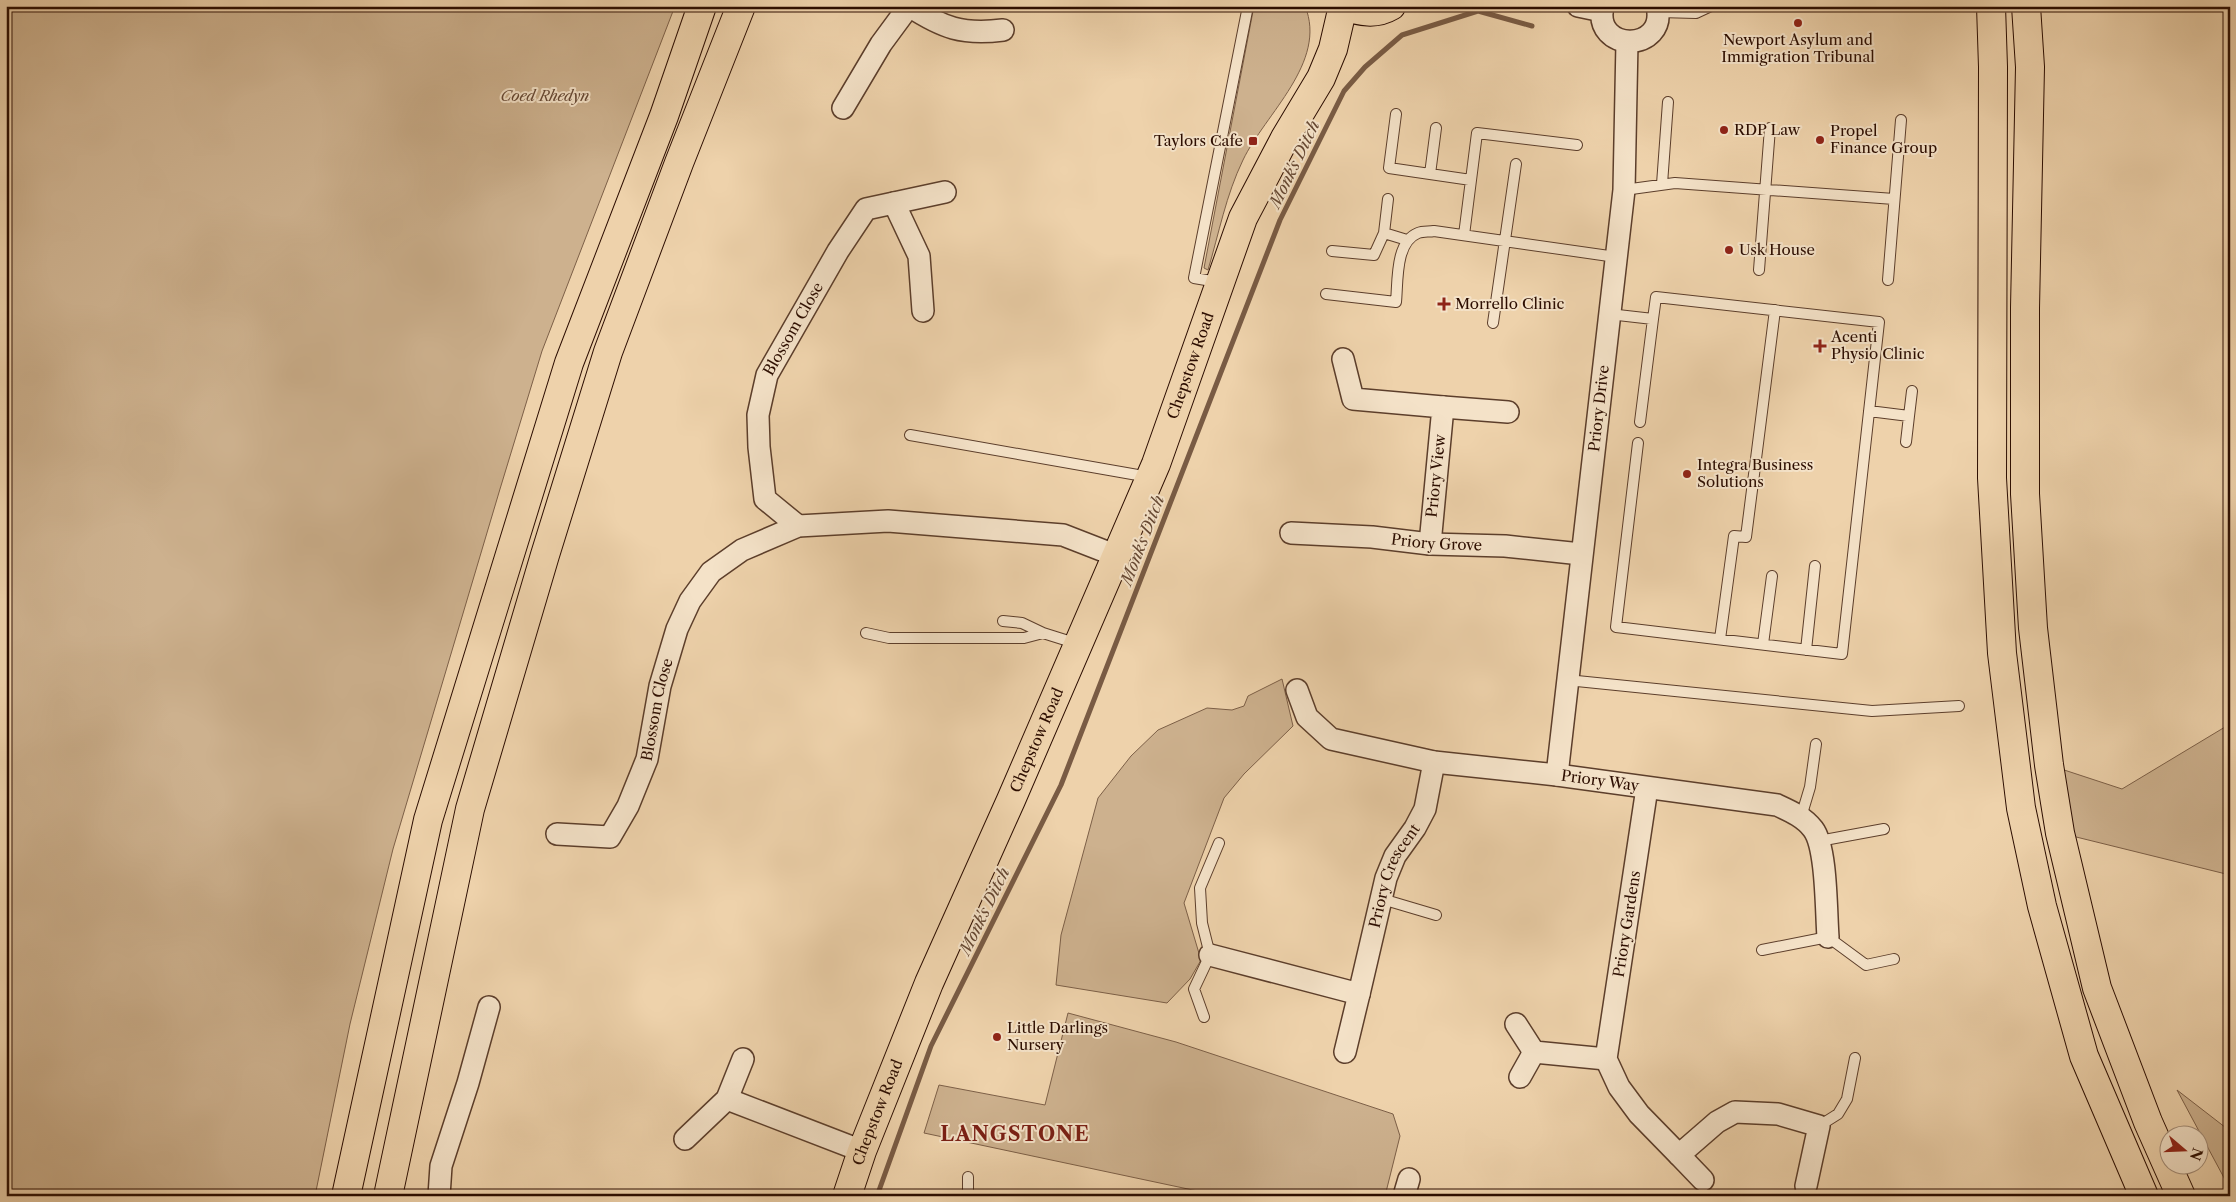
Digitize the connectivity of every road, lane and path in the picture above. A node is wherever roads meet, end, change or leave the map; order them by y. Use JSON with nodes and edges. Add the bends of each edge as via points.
{"nodes":[{"id":1,"x":702,"y":6,"type":"edge"},
{"id":2,"x":713,"y":6,"type":"edge"},
{"id":3,"x":741,"y":6,"type":"edge"},
{"id":4,"x":756,"y":6,"type":"edge"},
{"id":5,"x":909,"y":6,"type":"edge"},
{"id":6,"x":1248,"y":6,"type":"edge"},
{"id":7,"x":1344,"y":6,"type":"edge"},
{"id":8,"x":1391,"y":6,"type":"edge"},
{"id":9,"x":1578,"y":6,"type":"edge"},
{"id":10,"x":1711,"y":6,"type":"edge"},
{"id":11,"x":1991,"y":6,"type":"edge"},
{"id":12,"x":2026,"y":6,"type":"edge"},
{"id":13,"x":1603,"y":9,"type":"edge"},
{"id":14,"x":1658,"y":9,"type":"edge"},
{"id":15,"x":1003,"y":30,"type":"dead end"},
{"id":16,"x":1627,"y":42,"type":"junction"},
{"id":17,"x":1668,"y":102,"type":"dead end"},
{"id":18,"x":843,"y":108,"type":"dead end"},
{"id":19,"x":1396,"y":114,"type":"dead end"},
{"id":20,"x":664,"y":116,"type":"junction"},
{"id":21,"x":1901,"y":120,"type":"dead end"},
{"id":22,"x":1436,"y":128,"type":"dead end"},
{"id":23,"x":1770,"y":128,"type":"dead end"},
{"id":24,"x":1577,"y":145,"type":"dead end"},
{"id":25,"x":679,"y":163,"type":"junction"},
{"id":26,"x":1516,"y":164,"type":"dead end"},
{"id":27,"x":1430,"y":174,"type":"junction"},
{"id":28,"x":1471,"y":180,"type":"junction"},
{"id":29,"x":1662,"y":184,"type":"junction"},
{"id":30,"x":1624,"y":190,"type":"junction"},
{"id":31,"x":1765,"y":190,"type":"junction"},
{"id":32,"x":945,"y":192,"type":"dead end"},
{"id":33,"x":1388,"y":199,"type":"dead end"},
{"id":34,"x":1894,"y":199,"type":"junction"},
{"id":35,"x":894,"y":203,"type":"junction"},
{"id":36,"x":1384,"y":233,"type":"junction"},
{"id":37,"x":1464,"y":235,"type":"junction"},
{"id":38,"x":1407,"y":240,"type":"junction"},
{"id":39,"x":1505,"y":241,"type":"junction"},
{"id":40,"x":1332,"y":251,"type":"dead end"},
{"id":41,"x":1616,"y":257,"type":"junction"},
{"id":42,"x":1759,"y":270,"type":"dead end"},
{"id":43,"x":1888,"y":280,"type":"dead end"},
{"id":44,"x":1220,"y":283,"type":"junction"},
{"id":45,"x":1326,"y":294,"type":"dead end"},
{"id":46,"x":1775,"y":310,"type":"junction"},
{"id":47,"x":923,"y":311,"type":"dead end"},
{"id":48,"x":1609,"y":314,"type":"junction"},
{"id":49,"x":1653,"y":319,"type":"junction"},
{"id":50,"x":1493,"y":323,"type":"dead end"},
{"id":51,"x":1343,"y":358,"type":"dead end"},
{"id":52,"x":1912,"y":391,"type":"dead end"},
{"id":53,"x":1443,"y":407,"type":"junction"},
{"id":54,"x":1869,"y":411,"type":"junction"},
{"id":55,"x":1508,"y":412,"type":"dead end"},
{"id":56,"x":1909,"y":416,"type":"junction"},
{"id":57,"x":1640,"y":422,"type":"dead end"},
{"id":58,"x":910,"y":435,"type":"dead end"},
{"id":59,"x":1906,"y":442,"type":"dead end"},
{"id":60,"x":1638,"y":443,"type":"dead end"},
{"id":61,"x":1150,"y":478,"type":"junction"},
{"id":62,"x":798,"y":526,"type":"junction"},
{"id":63,"x":1291,"y":533,"type":"dead end"},
{"id":64,"x":1430,"y":544,"type":"junction"},
{"id":65,"x":1581,"y":554,"type":"junction"},
{"id":66,"x":1117,"y":556,"type":"junction"},
{"id":67,"x":1815,"y":566,"type":"dead end"},
{"id":68,"x":1772,"y":576,"type":"dead end"},
{"id":69,"x":1003,"y":621,"type":"dead end"},
{"id":70,"x":866,"y":633,"type":"dead end"},
{"id":71,"x":1043,"y":633,"type":"junction"},
{"id":72,"x":1720,"y":639,"type":"junction"},
{"id":73,"x":1079,"y":644,"type":"junction"},
{"id":74,"x":1763,"y":644,"type":"junction"},
{"id":75,"x":1806,"y":650,"type":"junction"},
{"id":76,"x":1566,"y":680,"type":"junction"},
{"id":77,"x":1297,"y":690,"type":"dead end"},
{"id":78,"x":1959,"y":706,"type":"dead end"},
{"id":79,"x":1816,"y":744,"type":"dead end"},
{"id":80,"x":1434,"y":762,"type":"junction"},
{"id":81,"x":1556,"y":774,"type":"junction"},
{"id":82,"x":1647,"y":788,"type":"junction"},
{"id":83,"x":1801,"y":817,"type":"junction"},
{"id":84,"x":1884,"y":830,"type":"dead end"},
{"id":85,"x":557,"y":834,"type":"dead end"},
{"id":86,"x":1819,"y":841,"type":"junction"},
{"id":87,"x":1220,"y":843,"type":"dead end"},
{"id":88,"x":1382,"y":899,"type":"junction"},
{"id":89,"x":1436,"y":915,"type":"dead end"},
{"id":90,"x":1828,"y":937,"type":"junction"},
{"id":91,"x":1762,"y":950,"type":"dead end"},
{"id":92,"x":1210,"y":955,"type":"junction"},
{"id":93,"x":1894,"y":959,"type":"dead end"},
{"id":94,"x":1359,"y":994,"type":"junction"},
{"id":95,"x":489,"y":1007,"type":"dead end"},
{"id":96,"x":1204,"y":1017,"type":"dead end"},
{"id":97,"x":1516,"y":1024,"type":"dead end"},
{"id":98,"x":1345,"y":1052,"type":"dead end"},
{"id":99,"x":1534,"y":1052,"type":"junction"},
{"id":100,"x":1855,"y":1058,"type":"dead end"},
{"id":101,"x":743,"y":1059,"type":"dead end"},
{"id":102,"x":1606,"y":1059,"type":"junction"},
{"id":103,"x":1520,"y":1077,"type":"dead end"},
{"id":104,"x":727,"y":1099,"type":"junction"},
{"id":105,"x":1819,"y":1126,"type":"junction"},
{"id":106,"x":685,"y":1139,"type":"dead end"},
{"id":107,"x":862,"y":1151,"type":"junction"},
{"id":108,"x":1679,"y":1155,"type":"junction"},
{"id":109,"x":968,"y":1177,"type":"dead end"},
{"id":110,"x":1703,"y":1180,"type":"dead end"},
{"id":111,"x":1806,"y":1186,"type":"dead end"},
{"id":112,"x":346,"y":1196,"type":"edge"},
{"id":113,"x":388,"y":1196,"type":"edge"},
{"id":114,"x":439,"y":1196,"type":"edge"},
{"id":115,"x":847,"y":1196,"type":"edge"},
{"id":116,"x":968,"y":1196,"type":"edge"},
{"id":117,"x":2144,"y":1196,"type":"edge"},
{"id":118,"x":2181,"y":1196,"type":"edge"}],
"edges":[{"from":1,"to":20,"type":"main road"},
{"from":2,"to":20,"type":"main road"},
{"from":3,"to":25,"type":"main road"},
{"from":4,"to":25,"type":"main road"},
{"from":5,"to":15,"type":"street","via":[[935,23],[969,32]]},
{"from":5,"to":18,"type":"street","via":[[881,44]]},
{"from":6,"to":44,"type":"lane","via":[[1194,278]]},
{"from":7,"to":8,"type":"main road","via":[[1372,12]]},
{"from":7,"to":44,"type":"main road","name":"Chepstow Road","via":[[1333,49],[1321,78],[1243,218]]},
{"from":9,"to":13,"type":"street"},
{"from":10,"to":14,"type":"lane","via":[[1696,13]]},
{"from":11,"to":117,"type":"main road","via":[[1992,478],[2002,652],[2021,808],[2042,906],[2084,1056]]},
{"from":12,"to":118,"type":"main road","via":[[2030,66],[2025,494],[2033,628],[2049,764],[2060,833],[2097,988],[2148,1122]]},
{"from":13,"to":16,"type":"street","via":[[1602,20],[1611,35]]},
{"from":14,"to":16,"type":"street","via":[[1655,28],[1650,34],[1635,42]]},
{"from":16,"to":30,"type":"street","name":"Priory Drive"},
{"from":17,"to":29,"type":"lane"},
{"from":19,"to":27,"type":"lane","via":[[1390,168]]},
{"from":20,"to":112,"type":"main road","via":[[570,363],[428,820]]},
{"from":21,"to":34,"type":"lane"},
{"from":22,"to":27,"type":"lane"},
{"from":23,"to":31,"type":"lane"},
{"from":24,"to":28,"type":"lane","via":[[1477,133]]},
{"from":25,"to":113,"type":"main road","via":[[608,352],[544,555],[470,809]]},
{"from":26,"to":39,"type":"lane"},
{"from":27,"to":28,"type":"lane"},
{"from":28,"to":37,"type":"lane"},
{"from":29,"to":30,"type":"lane"},
{"from":29,"to":31,"type":"lane"},
{"from":30,"to":41,"type":"street","name":"Priory Drive"},
{"from":31,"to":34,"type":"lane"},
{"from":31,"to":42,"type":"lane"},
{"from":32,"to":35,"type":"street","name":"Blossom Close"},
{"from":33,"to":36,"type":"lane"},
{"from":34,"to":43,"type":"lane"},
{"from":35,"to":47,"type":"street","via":[[919,256]]},
{"from":35,"to":62,"type":"street","name":"Blossom Close","via":[[866,210],[824,275],[767,375],[758,415],[765,499]]},
{"from":36,"to":38,"type":"lane"},
{"from":36,"to":40,"type":"lane","via":[[1374,255]]},
{"from":37,"to":38,"type":"lane","via":[[1434,231],[1419,233]]},
{"from":37,"to":39,"type":"lane"},
{"from":38,"to":45,"type":"lane","via":[[1402,253],[1396,302]]},
{"from":39,"to":41,"type":"lane"},
{"from":39,"to":50,"type":"lane"},
{"from":41,"to":48,"type":"street","name":"Priory Drive"},
{"from":44,"to":61,"type":"main road","name":"Chepstow Road"},
{"from":46,"to":49,"type":"lane","via":[[1656,297]]},
{"from":46,"to":54,"type":"lane","via":[[1879,322]]},
{"from":46,"to":72,"type":"lane","via":[[1746,537],[1734,536]]},
{"from":48,"to":49,"type":"lane"},
{"from":48,"to":65,"type":"street","name":"Priory Drive"},
{"from":49,"to":57,"type":"lane"},
{"from":51,"to":53,"type":"street","via":[[1352,398]]},
{"from":52,"to":56,"type":"lane"},
{"from":53,"to":55,"type":"street"},
{"from":53,"to":64,"type":"street","name":"Priory View"},
{"from":54,"to":56,"type":"lane"},
{"from":54,"to":75,"type":"lane","via":[[1842,654]]},
{"from":56,"to":59,"type":"lane"},
{"from":58,"to":61,"type":"lane"},
{"from":60,"to":72,"type":"lane","via":[[1616,627]]},
{"from":61,"to":66,"type":"main road","name":"Chepstow Road"},
{"from":62,"to":66,"type":"street","name":"Blossom Close","via":[[888,522],[1024,530],[1064,535]]},
{"from":62,"to":85,"type":"street","name":"Blossom Close","via":[[742,550],[711,572],[690,601],[677,629],[660,686],[647,759],[628,806],[610,837]]},
{"from":63,"to":64,"type":"street","name":"Priory Grove"},
{"from":64,"to":65,"type":"street","name":"Priory Grove","via":[[1505,546]]},
{"from":65,"to":76,"type":"street","name":"Priory Drive"},
{"from":66,"to":73,"type":"main road","name":"Chepstow Road"},
{"from":67,"to":75,"type":"lane"},
{"from":68,"to":74,"type":"lane"},
{"from":69,"to":71,"type":"lane","via":[[1022,623]]},
{"from":70,"to":71,"type":"lane","via":[[896,638],[1024,638]]},
{"from":71,"to":73,"type":"lane"},
{"from":72,"to":74,"type":"lane"},
{"from":73,"to":107,"type":"main road","name":"Chepstow Road","via":[[929,983]]},
{"from":74,"to":75,"type":"lane"},
{"from":76,"to":78,"type":"lane","via":[[1872,711]]},
{"from":76,"to":81,"type":"street","name":"Priory Drive"},
{"from":77,"to":80,"type":"street","name":"Priory Way","via":[[1307,717],[1331,739]]},
{"from":79,"to":83,"type":"lane","via":[[1810,787]]},
{"from":80,"to":81,"type":"street","name":"Priory Way"},
{"from":80,"to":88,"type":"street","name":"Priory Crescent","via":[[1425,809],[1395,856]]},
{"from":81,"to":82,"type":"street","name":"Priory Way"},
{"from":82,"to":83,"type":"street","name":"Priory Way","via":[[1777,805]]},
{"from":82,"to":102,"type":"street","name":"Priory Gardens"},
{"from":83,"to":86,"type":"street","name":"Priory Way"},
{"from":84,"to":86,"type":"lane"},
{"from":86,"to":90,"type":"street","name":"Priory Way"},
{"from":87,"to":92,"type":"lane","via":[[1200,888],[1202,923]]},
{"from":88,"to":89,"type":"lane"},
{"from":88,"to":94,"type":"street","name":"Priory Crescent"},
{"from":90,"to":91,"type":"lane"},
{"from":90,"to":93,"type":"lane","via":[[1866,965]]},
{"from":92,"to":94,"type":"street"},
{"from":92,"to":96,"type":"lane","via":[[1194,989]]},
{"from":94,"to":98,"type":"street","name":"Priory Crescent"},
{"from":95,"to":114,"type":"street","via":[[442,1166]]},
{"from":97,"to":99,"type":"street"},
{"from":99,"to":102,"type":"street"},
{"from":99,"to":103,"type":"street"},
{"from":100,"to":105,"type":"lane","via":[[1847,1099],[1838,1114]]},
{"from":101,"to":104,"type":"street"},
{"from":102,"to":108,"type":"street","via":[[1619,1087],[1639,1114]]},
{"from":104,"to":106,"type":"street"},
{"from":104,"to":107,"type":"street"},
{"from":105,"to":108,"type":"street","via":[[1778,1114],[1736,1112],[1716,1122]]},
{"from":105,"to":111,"type":"street"},
{"from":107,"to":115,"type":"main road","name":"Chepstow Road"},
{"from":108,"to":110,"type":"street"},
{"from":109,"to":116,"type":"lane"}]}
